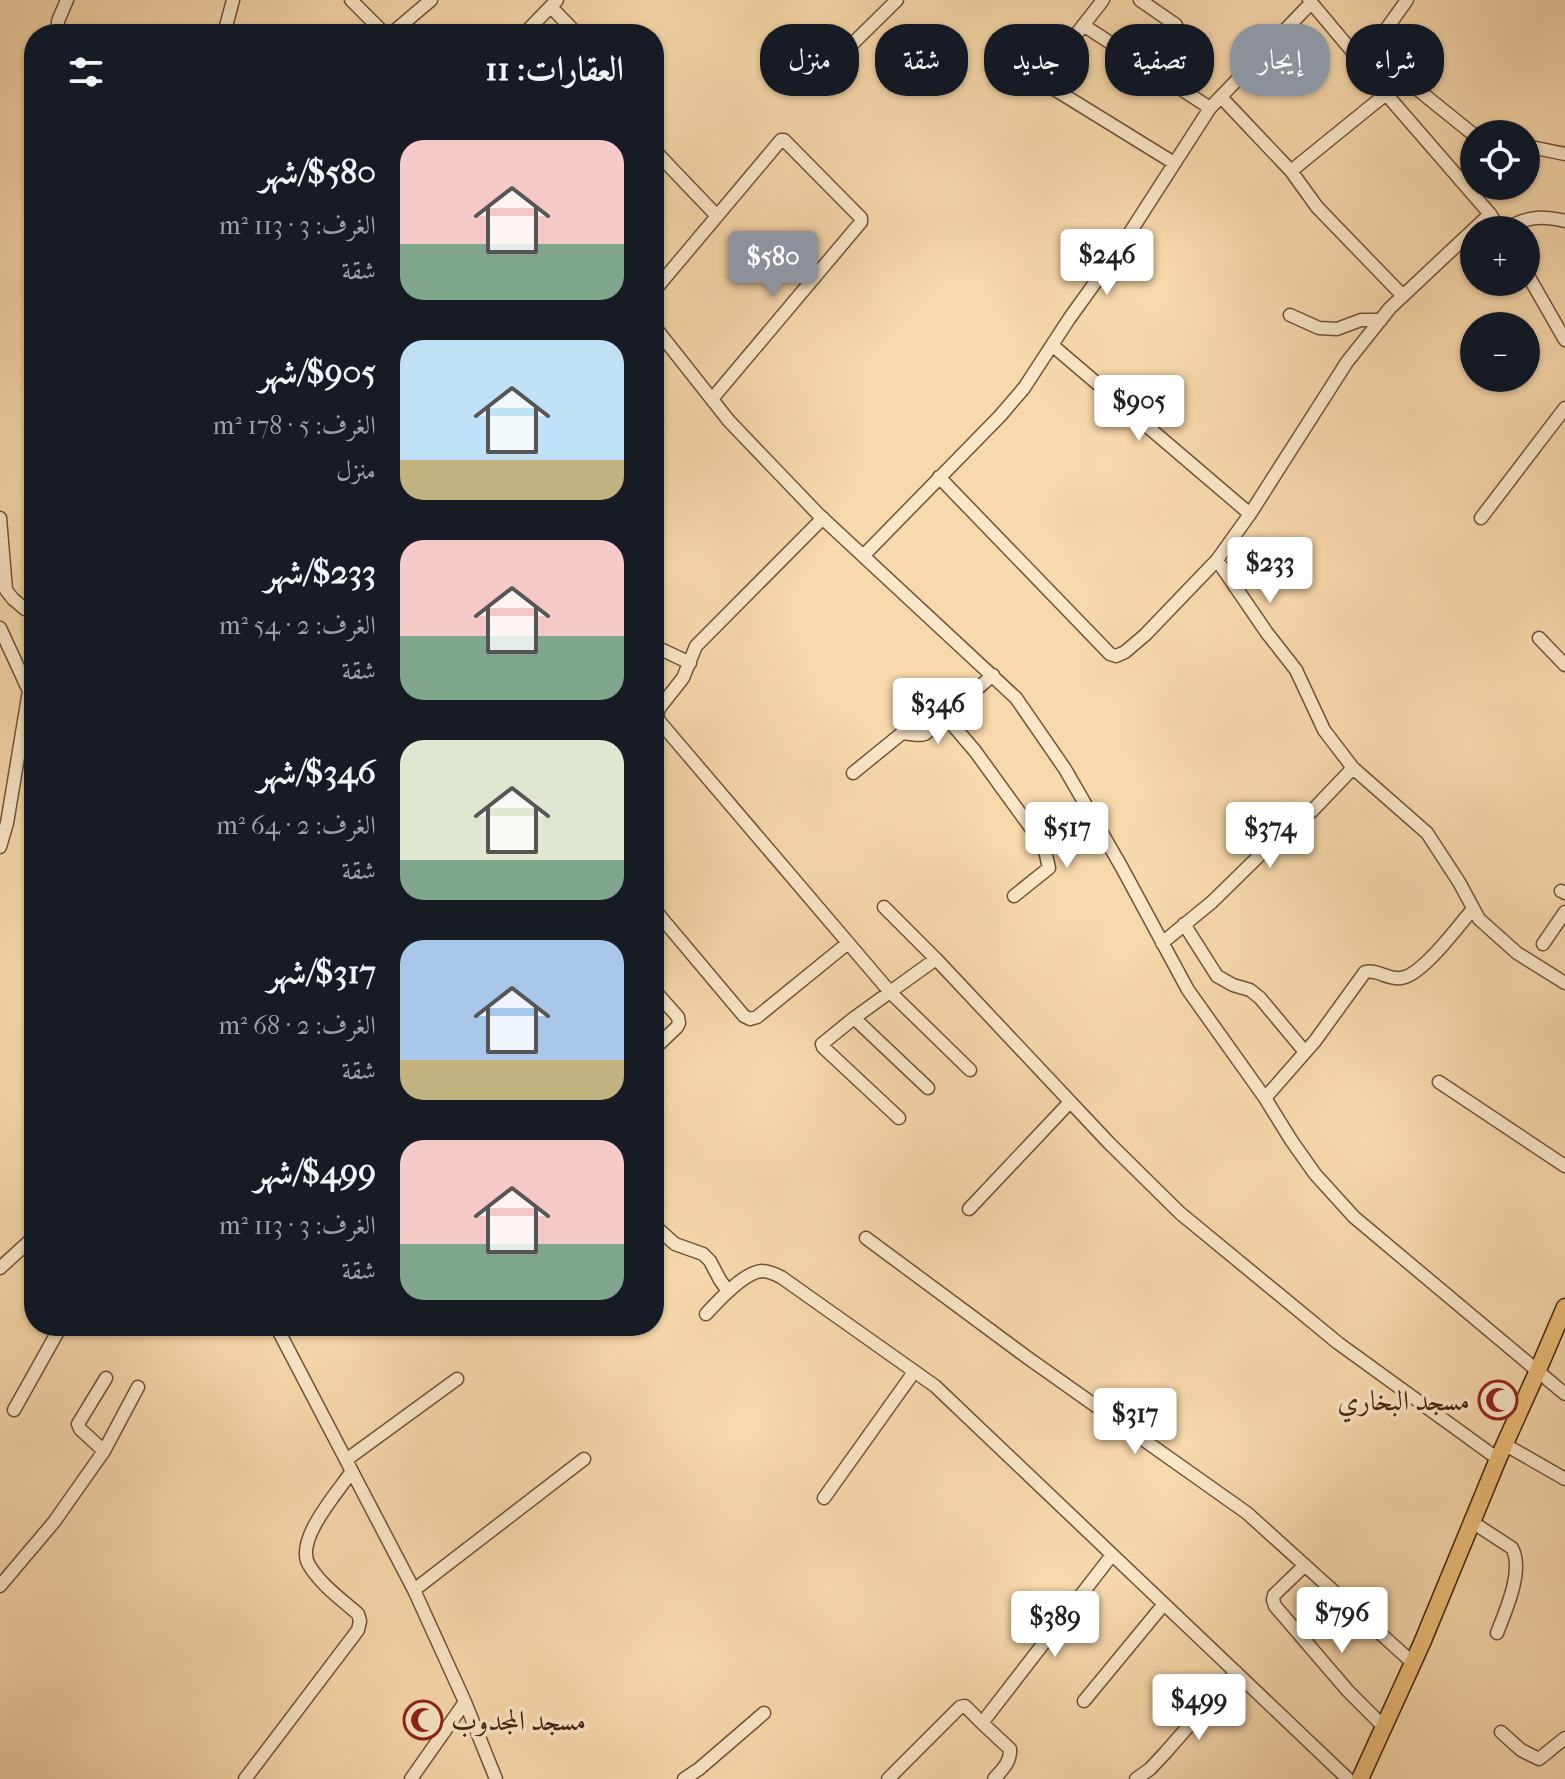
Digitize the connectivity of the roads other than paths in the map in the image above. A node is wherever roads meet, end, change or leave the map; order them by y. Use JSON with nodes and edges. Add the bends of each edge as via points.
{"nodes":[{"id":1,"x":67,"y":0,"type":"edge"},
{"id":2,"x":233,"y":0,"type":"edge"},
{"id":3,"x":351,"y":0,"type":"edge"},
{"id":4,"x":372,"y":0,"type":"edge"},
{"id":5,"x":431,"y":0,"type":"edge"},
{"id":6,"x":897,"y":0,"type":"edge"},
{"id":7,"x":1103,"y":0,"type":"edge"},
{"id":8,"x":1140,"y":0,"type":"edge"},
{"id":9,"x":1407,"y":0,"type":"edge"},
{"id":10,"x":1310,"y":1,"type":"edge"},
{"id":11,"x":554,"y":4,"type":"edge"},
{"id":12,"x":361,"y":10,"type":"junction"},
{"id":13,"x":58,"y":24,"type":"edge"},
{"id":14,"x":227,"y":24,"type":"edge"},
{"id":15,"x":377,"y":24,"type":"edge"},
{"id":16,"x":401,"y":24,"type":"edge"},
{"id":17,"x":534,"y":24,"type":"edge"},
{"id":18,"x":569,"y":24,"type":"edge"},
{"id":19,"x":1084,"y":24,"type":"edge"},
{"id":20,"x":1175,"y":24,"type":"edge"},
{"id":21,"x":1390,"y":24,"type":"edge"},
{"id":22,"x":859,"y":37,"type":"edge"},
{"id":23,"x":1346,"y":44,"type":"edge"},
{"id":24,"x":1065,"y":96,"type":"edge"},
{"id":25,"x":1191,"y":96,"type":"edge"},
{"id":26,"x":1384,"y":96,"type":"edge"},
{"id":27,"x":1388,"y":96,"type":"edge"},
{"id":28,"x":1426,"y":96,"type":"edge"},
{"id":29,"x":1221,"y":97,"type":"junction"},
{"id":30,"x":1210,"y":108,"type":"junction"},
{"id":31,"x":1460,"y":124,"type":"edge"},
{"id":32,"x":1540,"y":149,"type":"edge"},
{"id":33,"x":1565,"y":154,"type":"edge"},
{"id":34,"x":664,"y":160,"type":"edge"},
{"id":35,"x":1174,"y":163,"type":"junction"},
{"id":36,"x":1291,"y":171,"type":"junction"},
{"id":37,"x":1490,"y":214,"type":"joint"},
{"id":38,"x":717,"y":216,"type":"junction"},
{"id":39,"x":1540,"y":218,"type":"edge"},
{"id":40,"x":1565,"y":221,"type":"edge"},
{"id":41,"x":664,"y":279,"type":"edge"},
{"id":42,"x":1403,"y":296,"type":"junction"},
{"id":43,"x":1540,"y":296,"type":"edge"},
{"id":44,"x":1290,"y":315,"type":"dead end"},
{"id":45,"x":1381,"y":320,"type":"junction"},
{"id":46,"x":664,"y":339,"type":"edge"},
{"id":47,"x":1565,"y":340,"type":"edge"},
{"id":48,"x":1052,"y":345,"type":"junction"},
{"id":49,"x":712,"y":399,"type":"junction"},
{"id":50,"x":1565,"y":408,"type":"edge"},
{"id":51,"x":939,"y":477,"type":"junction"},
{"id":52,"x":1250,"y":514,"type":"junction"},
{"id":53,"x":0,"y":518,"type":"edge"},
{"id":54,"x":823,"y":518,"type":"junction"},
{"id":55,"x":1481,"y":518,"type":"dead end"},
{"id":56,"x":864,"y":555,"type":"junction"},
{"id":57,"x":1217,"y":560,"type":"junction"},
{"id":58,"x":24,"y":608,"type":"edge"},
{"id":59,"x":0,"y":628,"type":"edge"},
{"id":60,"x":1539,"y":638,"type":"dead end"},
{"id":61,"x":664,"y":651,"type":"edge"},
{"id":62,"x":690,"y":663,"type":"junction"},
{"id":63,"x":1565,"y":665,"type":"edge"},
{"id":64,"x":993,"y":675,"type":"junction"},
{"id":65,"x":24,"y":680,"type":"edge"},
{"id":66,"x":664,"y":702,"type":"edge"},
{"id":67,"x":945,"y":716,"type":"junction"},
{"id":68,"x":664,"y":727,"type":"edge"},
{"id":69,"x":24,"y":731,"type":"edge"},
{"id":70,"x":1353,"y":768,"type":"junction"},
{"id":71,"x":853,"y":773,"type":"dead end"},
{"id":72,"x":1091,"y":814,"type":"junction"},
{"id":73,"x":1044,"y":846,"type":"junction"},
{"id":74,"x":0,"y":847,"type":"edge"},
{"id":75,"x":1014,"y":896,"type":"dead end"},
{"id":76,"x":884,"y":907,"type":"dead end"},
{"id":77,"x":1473,"y":909,"type":"junction"},
{"id":78,"x":1565,"y":912,"type":"edge"},
{"id":79,"x":664,"y":921,"type":"edge"},
{"id":80,"x":1184,"y":924,"type":"junction"},
{"id":81,"x":848,"y":943,"type":"junction"},
{"id":82,"x":1162,"y":943,"type":"junction"},
{"id":83,"x":1543,"y":944,"type":"dead end"},
{"id":84,"x":936,"y":959,"type":"junction"},
{"id":85,"x":1565,"y":983,"type":"edge"},
{"id":86,"x":890,"y":992,"type":"junction"},
{"id":87,"x":664,"y":1001,"type":"edge"},
{"id":88,"x":854,"y":1018,"type":"junction"},
{"id":89,"x":664,"y":1039,"type":"edge"},
{"id":90,"x":1305,"y":1052,"type":"junction"},
{"id":91,"x":970,"y":1070,"type":"dead end"},
{"id":92,"x":1439,"y":1082,"type":"dead end"},
{"id":93,"x":928,"y":1088,"type":"dead end"},
{"id":94,"x":1265,"y":1098,"type":"junction"},
{"id":95,"x":1070,"y":1102,"type":"junction"},
{"id":96,"x":899,"y":1118,"type":"dead end"},
{"id":97,"x":1565,"y":1166,"type":"edge"},
{"id":98,"x":969,"y":1209,"type":"dead end"},
{"id":99,"x":664,"y":1234,"type":"edge"},
{"id":100,"x":866,"y":1238,"type":"dead end"},
{"id":101,"x":24,"y":1246,"type":"edge"},
{"id":102,"x":0,"y":1268,"type":"edge"},
{"id":103,"x":728,"y":1291,"type":"junction"},
{"id":104,"x":1565,"y":1307,"type":"edge"},
{"id":105,"x":706,"y":1314,"type":"dead end"},
{"id":106,"x":55,"y":1336,"type":"edge"},
{"id":107,"x":281,"y":1336,"type":"edge"},
{"id":108,"x":914,"y":1372,"type":"junction"},
{"id":109,"x":1537,"y":1372,"type":"junction"},
{"id":110,"x":106,"y":1378,"type":"dead end"},
{"id":111,"x":457,"y":1379,"type":"dead end"},
{"id":112,"x":138,"y":1387,"type":"dead end"},
{"id":113,"x":1565,"y":1394,"type":"edge"},
{"id":114,"x":14,"y":1410,"type":"dead end"},
{"id":115,"x":104,"y":1451,"type":"junction"},
{"id":116,"x":1501,"y":1452,"type":"junction"},
{"id":117,"x":584,"y":1459,"type":"dead end"},
{"id":118,"x":349,"y":1466,"type":"junction"},
{"id":119,"x":1565,"y":1479,"type":"edge"},
{"id":120,"x":824,"y":1498,"type":"dead end"},
{"id":121,"x":1472,"y":1522,"type":"junction"},
{"id":122,"x":1112,"y":1555,"type":"junction"},
{"id":123,"x":1304,"y":1566,"type":"junction"},
{"id":124,"x":0,"y":1586,"type":"edge"},
{"id":125,"x":414,"y":1590,"type":"junction"},
{"id":126,"x":1164,"y":1604,"type":"junction"},
{"id":127,"x":1497,"y":1633,"type":"dead end"},
{"id":128,"x":1413,"y":1663,"type":"junction"},
{"id":129,"x":1236,"y":1672,"type":"junction"},
{"id":130,"x":1084,"y":1701,"type":"dead end"},
{"id":131,"x":465,"y":1702,"type":"junction"},
{"id":132,"x":764,"y":1713,"type":"dead end"},
{"id":133,"x":982,"y":1723,"type":"junction"},
{"id":134,"x":1384,"y":1727,"type":"junction"},
{"id":135,"x":1501,"y":1732,"type":"dead end"},
{"id":136,"x":1565,"y":1738,"type":"edge"},
{"id":137,"x":245,"y":1779,"type":"edge"},
{"id":138,"x":411,"y":1779,"type":"edge"},
{"id":139,"x":496,"y":1779,"type":"edge"},
{"id":140,"x":684,"y":1779,"type":"edge"},
{"id":141,"x":888,"y":1779,"type":"edge"},
{"id":142,"x":994,"y":1779,"type":"edge"},
{"id":143,"x":1136,"y":1779,"type":"edge"},
{"id":144,"x":1348,"y":1779,"type":"edge"},
{"id":145,"x":1360,"y":1779,"type":"edge"}],
"edges":[{"from":1,"to":13,"type":"street"},
{"from":2,"to":14,"type":"street"},
{"from":3,"to":12,"type":"street"},
{"from":4,"to":12,"type":"street"},
{"from":5,"to":16,"type":"street"},
{"from":6,"to":22,"type":"street"},
{"from":7,"to":19,"type":"street"},
{"from":8,"to":20,"type":"street"},
{"from":9,"to":21,"type":"street"},
{"from":10,"to":23,"type":"street"},
{"from":10,"to":29,"type":"street"},
{"from":11,"to":17,"type":"street"},
{"from":11,"to":18,"type":"street"},
{"from":12,"to":15,"type":"street"},
{"from":24,"to":35,"type":"street"},
{"from":25,"to":30,"type":"street"},
{"from":26,"to":36,"type":"street"},
{"from":27,"to":37,"type":"street"},
{"from":28,"to":31,"type":"street"},
{"from":29,"to":30,"type":"street"},
{"from":29,"to":36,"type":"street"},
{"from":30,"to":35,"type":"street"},
{"from":32,"to":33,"type":"street"},
{"from":34,"to":38,"type":"street"},
{"from":35,"to":48,"type":"street"},
{"from":36,"to":42,"type":"street","via":[[1317,207]]},
{"from":37,"to":42,"type":"street"},
{"from":38,"to":41,"type":"street"},
{"from":38,"to":49,"type":"street","via":[[784,140],[862,221]]},
{"from":39,"to":40,"type":"street"},
{"from":42,"to":45,"type":"street"},
{"from":43,"to":47,"type":"street"},
{"from":44,"to":45,"type":"street","via":[[1319,328],[1337,329],[1361,320]]},
{"from":45,"to":52,"type":"street","via":[[1347,362]]},
{"from":46,"to":49,"type":"street"},
{"from":48,"to":51,"type":"street","via":[[1024,388]]},
{"from":48,"to":52,"type":"street"},
{"from":49,"to":54,"type":"street"},
{"from":50,"to":55,"type":"street"},
{"from":51,"to":56,"type":"street"},
{"from":51,"to":57,"type":"street","via":[[1116,656],[1145,635]]},
{"from":52,"to":57,"type":"street"},
{"from":53,"to":58,"type":"street","via":[[6,590]]},
{"from":54,"to":56,"type":"street"},
{"from":54,"to":62,"type":"street","via":[[696,646]]},
{"from":56,"to":64,"type":"street"},
{"from":57,"to":70,"type":"street","via":[[1296,670],[1324,730]]},
{"from":59,"to":65,"type":"street"},
{"from":60,"to":63,"type":"street"},
{"from":61,"to":62,"type":"street"},
{"from":62,"to":66,"type":"street"},
{"from":64,"to":67,"type":"street"},
{"from":64,"to":72,"type":"street","via":[[1016,698]]},
{"from":67,"to":71,"type":"street","via":[[925,734],[897,736]]},
{"from":67,"to":73,"type":"street"},
{"from":68,"to":81,"type":"street"},
{"from":69,"to":74,"type":"street"},
{"from":70,"to":77,"type":"street","via":[[1427,833]]},
{"from":70,"to":80,"type":"street"},
{"from":72,"to":73,"type":"street"},
{"from":72,"to":82,"type":"street"},
{"from":73,"to":75,"type":"street","via":[[1047,872]]},
{"from":76,"to":84,"type":"street"},
{"from":77,"to":85,"type":"street","via":[[1517,953]]},
{"from":77,"to":90,"type":"street","via":[[1416,973],[1390,978],[1365,972]]},
{"from":78,"to":83,"type":"street"},
{"from":79,"to":81,"type":"street","via":[[750,1019]]},
{"from":80,"to":82,"type":"street"},
{"from":80,"to":90,"type":"street","via":[[1217,976],[1260,998]]},
{"from":81,"to":86,"type":"street"},
{"from":82,"to":94,"type":"street","via":[[1188,990]]},
{"from":84,"to":86,"type":"street"},
{"from":84,"to":95,"type":"street"},
{"from":86,"to":88,"type":"street"},
{"from":86,"to":91,"type":"street"},
{"from":87,"to":89,"type":"street","via":[[679,1023]]},
{"from":88,"to":93,"type":"street"},
{"from":88,"to":96,"type":"street","via":[[823,1047]]},
{"from":90,"to":94,"type":"street"},
{"from":92,"to":97,"type":"street"},
{"from":94,"to":109,"type":"street","via":[[1315,1174],[1354,1217]]},
{"from":95,"to":98,"type":"street"},
{"from":95,"to":116,"type":"street","via":[[1180,1213],[1338,1343]]},
{"from":99,"to":103,"type":"street","via":[[703,1254]]},
{"from":100,"to":123,"type":"street","via":[[1247,1513]]},
{"from":101,"to":102,"type":"street"},
{"from":103,"to":105,"type":"street"},
{"from":103,"to":108,"type":"street","via":[[753,1273],[781,1277]]},
{"from":104,"to":109,"type":"main road"},
{"from":106,"to":114,"type":"street"},
{"from":107,"to":118,"type":"street"},
{"from":108,"to":120,"type":"street"},
{"from":108,"to":122,"type":"street"},
{"from":109,"to":113,"type":"street"},
{"from":109,"to":116,"type":"main road"},
{"from":110,"to":115,"type":"street","via":[[78,1424]]},
{"from":111,"to":118,"type":"street"},
{"from":112,"to":115,"type":"street"},
{"from":115,"to":124,"type":"street"},
{"from":116,"to":119,"type":"street"},
{"from":116,"to":121,"type":"main road"},
{"from":117,"to":125,"type":"street"},
{"from":118,"to":125,"type":"street"},
{"from":118,"to":137,"type":"street","via":[[312,1529],[306,1556],[324,1584],[358,1614],[358,1630]]},
{"from":121,"to":127,"type":"street","via":[[1516,1554],[1510,1599]]},
{"from":121,"to":128,"type":"main road"},
{"from":122,"to":126,"type":"street"},
{"from":122,"to":133,"type":"street"},
{"from":123,"to":128,"type":"street"},
{"from":123,"to":134,"type":"street","via":[[1274,1595],[1275,1606]]},
{"from":125,"to":131,"type":"street"},
{"from":126,"to":129,"type":"street"},
{"from":126,"to":130,"type":"street"},
{"from":128,"to":134,"type":"main road"},
{"from":129,"to":143,"type":"street"},
{"from":129,"to":144,"type":"street"},
{"from":131,"to":138,"type":"street"},
{"from":131,"to":139,"type":"street"},
{"from":132,"to":140,"type":"street"},
{"from":133,"to":141,"type":"street","via":[[960,1707]]},
{"from":133,"to":142,"type":"street","via":[[1010,1749]]},
{"from":134,"to":145,"type":"main road"},
{"from":135,"to":136,"type":"street","via":[[1539,1759]]}]}
